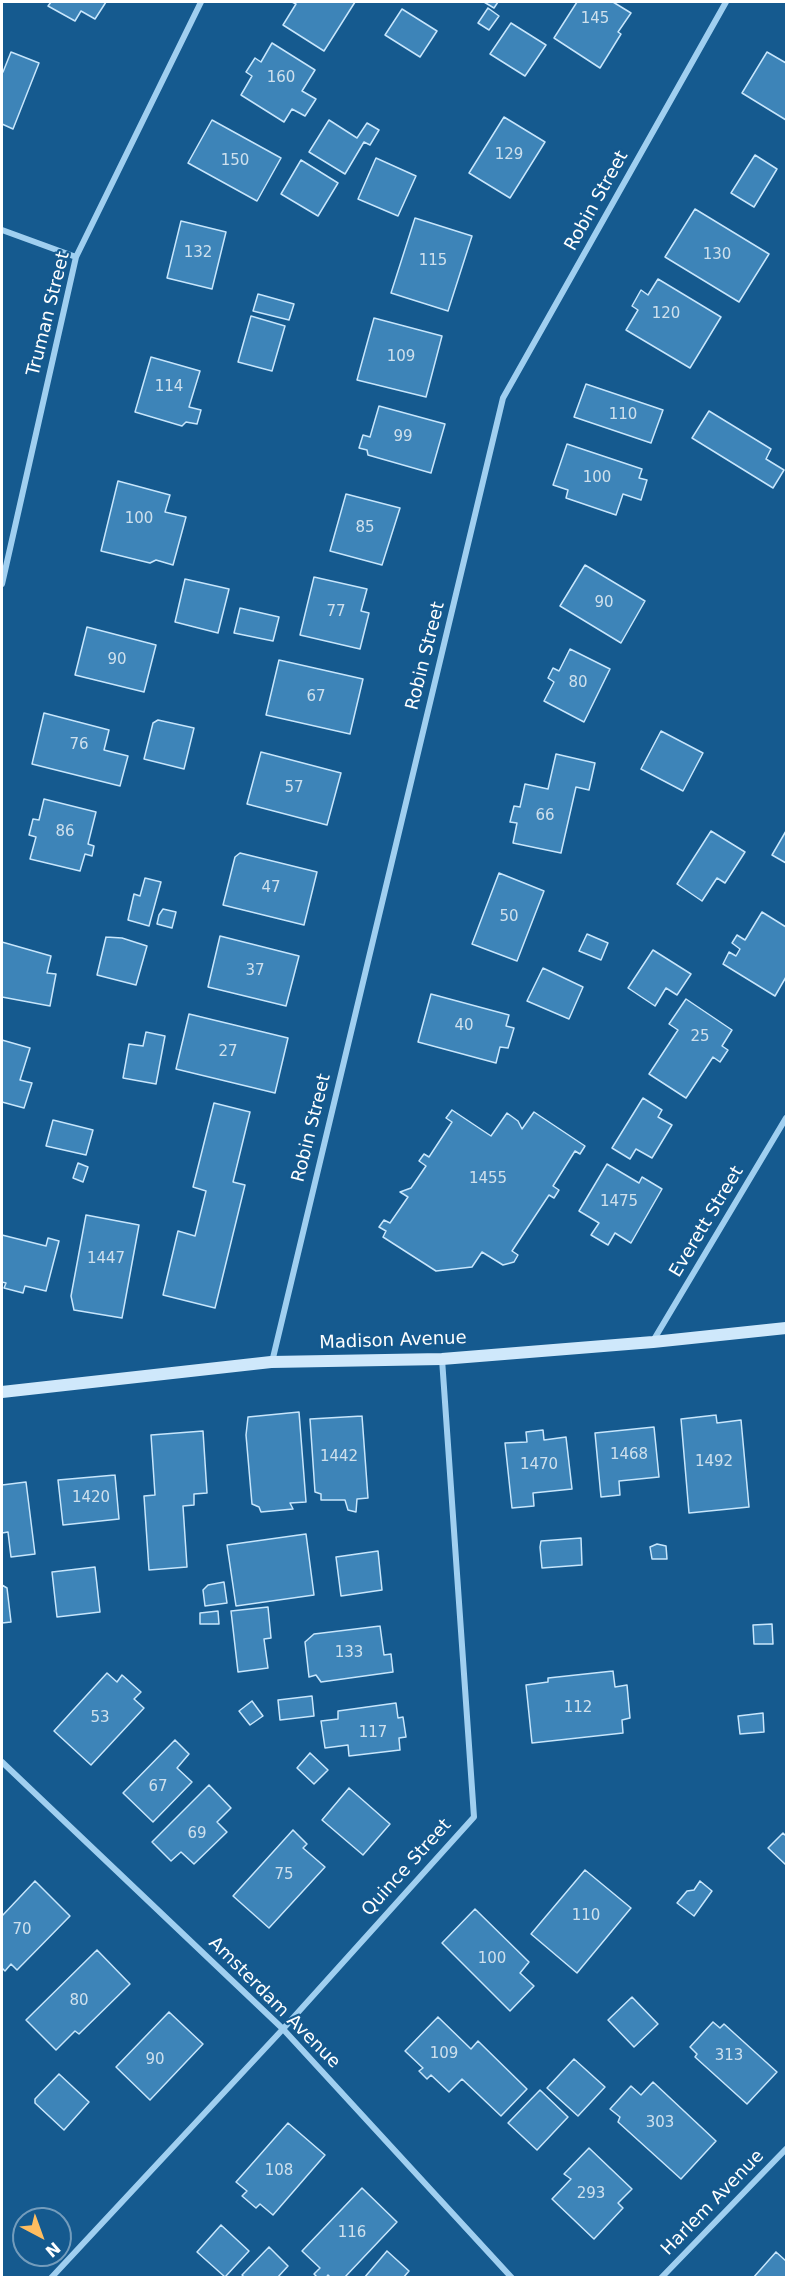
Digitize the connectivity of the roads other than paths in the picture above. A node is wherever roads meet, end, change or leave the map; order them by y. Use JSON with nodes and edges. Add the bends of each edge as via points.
{"nodes":[{"id":1,"x":201,"y":2,"type":"edge"},
{"id":2,"x":726,"y":2,"type":"edge"},
{"id":3,"x":2,"y":230,"type":"edge"},
{"id":4,"x":76,"y":257,"type":"junction"},
{"id":5,"x":2,"y":584,"type":"edge"},
{"id":6,"x":786,"y":1118,"type":"edge"},
{"id":7,"x":786,"y":1328,"type":"edge"},
{"id":8,"x":653,"y":1342,"type":"junction"},
{"id":9,"x":442,"y":1359,"type":"junction"},
{"id":10,"x":272,"y":1362,"type":"junction"},
{"id":11,"x":2,"y":1392,"type":"edge"},
{"id":12,"x":2,"y":1762,"type":"edge"},
{"id":13,"x":283,"y":2029,"type":"junction"},
{"id":14,"x":786,"y":2149,"type":"edge"},
{"id":15,"x":51,"y":2277,"type":"edge"},
{"id":16,"x":512,"y":2277,"type":"edge"},
{"id":17,"x":661,"y":2277,"type":"edge"}],
"edges":[{"from":1,"to":4,"type":"street","name":"Truman Street"},
{"from":2,"to":10,"type":"street","name":"Robin Street","via":[[503,398]]},
{"from":3,"to":4,"type":"street"},
{"from":4,"to":5,"type":"street","name":"Truman Street"},
{"from":6,"to":8,"type":"street","name":"Everett Street"},
{"from":7,"to":8,"type":"main road","name":"Madison Avenue"},
{"from":8,"to":9,"type":"main road","name":"Madison Avenue"},
{"from":9,"to":10,"type":"main road","name":"Madison Avenue"},
{"from":9,"to":13,"type":"street","name":"Quince Street","via":[[474,1816]]},
{"from":10,"to":11,"type":"main road","name":"Madison Avenue"},
{"from":12,"to":13,"type":"street","name":"Amsterdam Avenue"},
{"from":13,"to":15,"type":"street","name":"Quince Street"},
{"from":13,"to":16,"type":"street","name":"Amsterdam Avenue"},
{"from":14,"to":17,"type":"street","name":"Harlem Avenue"}]}
